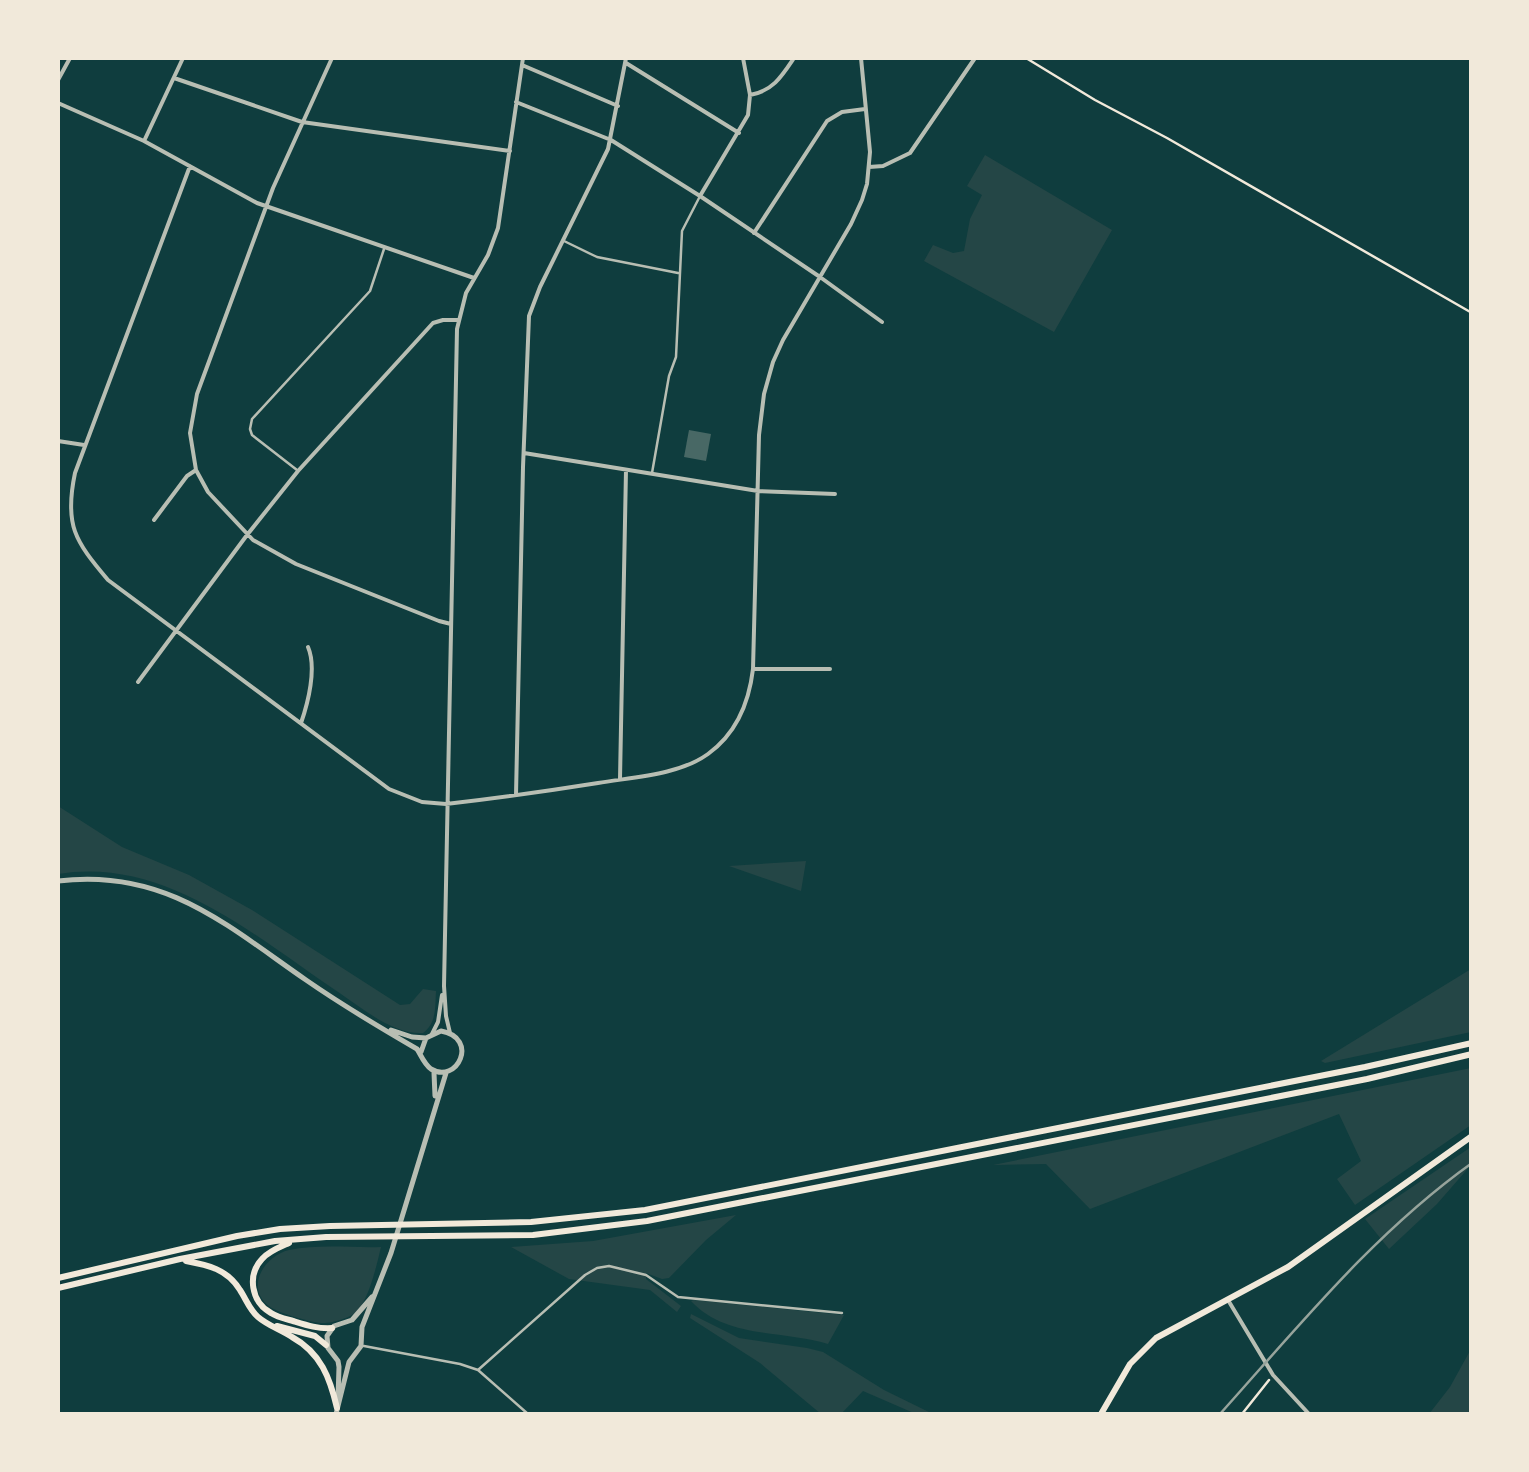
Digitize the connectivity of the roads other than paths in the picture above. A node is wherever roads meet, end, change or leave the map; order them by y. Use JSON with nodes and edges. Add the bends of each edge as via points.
{"nodes":[{"id":1,"x":70,"y":58,"type":"edge"},
{"id":2,"x":183,"y":58,"type":"edge"},
{"id":3,"x":332,"y":58,"type":"edge"},
{"id":4,"x":523,"y":58,"type":"edge"},
{"id":5,"x":743,"y":58,"type":"edge"},
{"id":6,"x":794,"y":58,"type":"edge"},
{"id":7,"x":862,"y":58,"type":"edge"},
{"id":8,"x":975,"y":58,"type":"edge"},
{"id":9,"x":626,"y":60,"type":"edge"},
{"id":10,"x":522,"y":65,"type":"junction"},
{"id":11,"x":174,"y":78,"type":"junction"},
{"id":12,"x":58,"y":80,"type":"edge"},
{"id":13,"x":750,"y":95,"type":"junction"},
{"id":14,"x":516,"y":102,"type":"junction"},
{"id":15,"x":58,"y":103,"type":"edge"},
{"id":16,"x":618,"y":106,"type":"junction"},
{"id":17,"x":866,"y":108,"type":"junction"},
{"id":18,"x":302,"y":122,"type":"junction"},
{"id":19,"x":739,"y":133,"type":"junction"},
{"id":20,"x":611,"y":140,"type":"junction"},
{"id":21,"x":144,"y":141,"type":"junction"},
{"id":22,"x":510,"y":151,"type":"junction"},
{"id":23,"x":190,"y":166,"type":"junction"},
{"id":24,"x":869,"y":167,"type":"junction"},
{"id":25,"x":700,"y":196,"type":"junction"},
{"id":26,"x":267,"y":207,"type":"junction"},
{"id":27,"x":754,"y":233,"type":"junction"},
{"id":28,"x":564,"y":240,"type":"junction"},
{"id":29,"x":385,"y":248,"type":"junction"},
{"id":30,"x":680,"y":274,"type":"junction"},
{"id":31,"x":820,"y":277,"type":"junction"},
{"id":32,"x":474,"y":278,"type":"junction"},
{"id":33,"x":458,"y":320,"type":"junction"},
{"id":34,"x":882,"y":322,"type":"dead end"},
{"id":35,"x":58,"y":441,"type":"edge"},
{"id":36,"x":84,"y":445,"type":"junction"},
{"id":37,"x":524,"y":452,"type":"junction"},
{"id":38,"x":196,"y":470,"type":"junction"},
{"id":39,"x":626,"y":470,"type":"junction"},
{"id":40,"x":298,"y":471,"type":"junction"},
{"id":41,"x":652,"y":474,"type":"junction"},
{"id":42,"x":758,"y":491,"type":"junction"},
{"id":43,"x":835,"y":494,"type":"dead end"},
{"id":44,"x":154,"y":520,"type":"dead end"},
{"id":45,"x":247,"y":534,"type":"junction"},
{"id":46,"x":451,"y":624,"type":"junction"},
{"id":47,"x":176,"y":632,"type":"junction"},
{"id":48,"x":308,"y":647,"type":"dead end"},
{"id":49,"x":753,"y":669,"type":"junction"},
{"id":50,"x":830,"y":669,"type":"dead end"},
{"id":51,"x":138,"y":682,"type":"dead end"},
{"id":52,"x":301,"y":724,"type":"junction"},
{"id":53,"x":620,"y":779,"type":"junction"},
{"id":54,"x":516,"y":796,"type":"junction"},
{"id":55,"x":446,"y":804,"type":"junction"},
{"id":56,"x":58,"y":881,"type":"edge"},
{"id":57,"x":444,"y":986,"type":"junction"},
{"id":58,"x":373,"y":1024,"type":"junction"},
{"id":59,"x":450,"y":1033,"type":"junction"},
{"id":60,"x":429,"y":1036,"type":"junction"},
{"id":61,"x":1472,"y":1043,"type":"edge"},
{"id":62,"x":421,"y":1052,"type":"junction"},
{"id":63,"x":1472,"y":1054,"type":"edge"},
{"id":64,"x":432,"y":1070,"type":"junction"},
{"id":65,"x":448,"y":1071,"type":"junction"},
{"id":66,"x":434,"y":1108,"type":"junction"},
{"id":67,"x":1472,"y":1136,"type":"edge"},
{"id":68,"x":296,"y":1239,"type":"junction"},
{"id":69,"x":180,"y":1259,"type":"junction"},
{"id":70,"x":58,"y":1278,"type":"edge"},
{"id":71,"x":379,"y":1286,"type":"junction"},
{"id":72,"x":58,"y":1288,"type":"edge"},
{"id":73,"x":1228,"y":1300,"type":"junction"},
{"id":74,"x":842,"y":1312,"type":"dead end"},
{"id":75,"x":345,"y":1323,"type":"junction"},
{"id":76,"x":270,"y":1325,"type":"junction"},
{"id":77,"x":332,"y":1328,"type":"junction"},
{"id":78,"x":361,"y":1334,"type":"junction"},
{"id":79,"x":326,"y":1345,"type":"junction"},
{"id":80,"x":361,"y":1346,"type":"junction"},
{"id":81,"x":334,"y":1356,"type":"junction"},
{"id":82,"x":352,"y":1357,"type":"junction"},
{"id":83,"x":478,"y":1370,"type":"junction"},
{"id":84,"x":336,"y":1411,"type":"edge"},
{"id":85,"x":528,"y":1414,"type":"edge"},
{"id":86,"x":1101,"y":1414,"type":"edge"},
{"id":87,"x":1309,"y":1414,"type":"edge"}],
"edges":[{"from":1,"to":12,"type":"street"},
{"from":2,"to":11,"type":"street"},
{"from":3,"to":18,"type":"street"},
{"from":4,"to":10,"type":"street"},
{"from":5,"to":13,"type":"street"},
{"from":6,"to":13,"type":"street","via":[[773,86]]},
{"from":7,"to":17,"type":"street"},
{"from":8,"to":24,"type":"street","via":[[910,153]]},
{"from":9,"to":16,"type":"street"},
{"from":9,"to":19,"type":"street"},
{"from":10,"to":14,"type":"street"},
{"from":10,"to":16,"type":"street"},
{"from":11,"to":18,"type":"street"},
{"from":11,"to":21,"type":"street"},
{"from":13,"to":19,"type":"street"},
{"from":14,"to":20,"type":"street"},
{"from":14,"to":22,"type":"street"},
{"from":15,"to":21,"type":"street"},
{"from":16,"to":20,"type":"street"},
{"from":17,"to":24,"type":"street"},
{"from":17,"to":27,"type":"street","via":[[827,121]]},
{"from":18,"to":22,"type":"street"},
{"from":18,"to":26,"type":"street"},
{"from":19,"to":25,"type":"street"},
{"from":20,"to":25,"type":"street"},
{"from":20,"to":28,"type":"street"},
{"from":21,"to":23,"type":"street"},
{"from":22,"to":32,"type":"street","via":[[498,228]]},
{"from":23,"to":26,"type":"street"},
{"from":23,"to":36,"type":"street"},
{"from":24,"to":31,"type":"street","via":[[858,211]]},
{"from":25,"to":27,"type":"street"},
{"from":25,"to":30,"type":"lane","via":[[682,231]]},
{"from":26,"to":29,"type":"street"},
{"from":26,"to":38,"type":"street","via":[[194,407]]},
{"from":27,"to":31,"type":"street"},
{"from":28,"to":30,"type":"lane","via":[[596,257]]},
{"from":28,"to":37,"type":"street","via":[[529,316]]},
{"from":29,"to":32,"type":"street"},
{"from":29,"to":40,"type":"lane","via":[[370,291],[252,419],[255,438]]},
{"from":30,"to":41,"type":"lane","via":[[676,357]]},
{"from":31,"to":34,"type":"street"},
{"from":31,"to":42,"type":"street","via":[[769,373]]},
{"from":32,"to":33,"type":"street"},
{"from":33,"to":40,"type":"street","via":[[434,324]]},
{"from":33,"to":46,"type":"street"},
{"from":35,"to":36,"type":"street"},
{"from":36,"to":47,"type":"street","via":[[69,501],[82,550],[108,580]]},
{"from":37,"to":39,"type":"street"},
{"from":37,"to":54,"type":"street"},
{"from":38,"to":44,"type":"street"},
{"from":38,"to":45,"type":"street"},
{"from":39,"to":41,"type":"street"},
{"from":39,"to":53,"type":"street"},
{"from":40,"to":45,"type":"street"},
{"from":41,"to":42,"type":"street"},
{"from":42,"to":43,"type":"street"},
{"from":42,"to":49,"type":"street"},
{"from":45,"to":46,"type":"street","via":[[296,564]]},
{"from":45,"to":47,"type":"street"},
{"from":46,"to":55,"type":"street"},
{"from":47,"to":51,"type":"street"},
{"from":47,"to":52,"type":"street"},
{"from":48,"to":52,"type":"street","via":[[312,664]]},
{"from":49,"to":50,"type":"street"},
{"from":49,"to":53,"type":"street","via":[[741,716],[707,755]]},
{"from":52,"to":55,"type":"street","via":[[389,789]]},
{"from":53,"to":54,"type":"street"},
{"from":54,"to":55,"type":"street"},
{"from":55,"to":57,"type":"street"},
{"from":56,"to":58,"type":"street","via":[[122,881],[182,899]]},
{"from":57,"to":59,"type":"street"},
{"from":57,"to":60,"type":"street"},
{"from":58,"to":60,"type":"street"},
{"from":58,"to":62,"type":"street"},
{"from":59,"to":60,"type":"street"},
{"from":59,"to":65,"type":"street","via":[[462,1052]]},
{"from":60,"to":62,"type":"street"},
{"from":61,"to":70,"type":"main road","via":[[645,1210],[531,1222],[280,1229]]},
{"from":62,"to":64,"type":"street"},
{"from":63,"to":68,"type":"main road","via":[[647,1221],[533,1235]]},
{"from":64,"to":65,"type":"street"},
{"from":64,"to":66,"type":"street"},
{"from":65,"to":66,"type":"street"},
{"from":66,"to":71,"type":"street"},
{"from":67,"to":73,"type":"main road","via":[[1288,1267]]},
{"from":68,"to":69,"type":"main road"},
{"from":68,"to":77,"type":"main road","via":[[260,1262],[254,1294],[275,1316]]},
{"from":69,"to":72,"type":"main road"},
{"from":69,"to":76,"type":"main road","via":[[228,1275]]},
{"from":71,"to":75,"type":"street"},
{"from":71,"to":78,"type":"street"},
{"from":73,"to":86,"type":"main road","via":[[1156,1338],[1130,1364]]},
{"from":73,"to":87,"type":"street","via":[[1273,1375]]},
{"from":74,"to":83,"type":"lane","via":[[678,1297],[646,1275],[609,1266],[585,1275]]},
{"from":75,"to":77,"type":"street"},
{"from":75,"to":78,"type":"street"},
{"from":76,"to":79,"type":"main road"},
{"from":76,"to":84,"type":"main road","via":[[319,1360]]},
{"from":77,"to":79,"type":"street"},
{"from":78,"to":80,"type":"street"},
{"from":79,"to":81,"type":"street"},
{"from":80,"to":82,"type":"street"},
{"from":80,"to":83,"type":"lane"},
{"from":81,"to":82,"type":"street"},
{"from":81,"to":84,"type":"street"},
{"from":82,"to":84,"type":"street"},
{"from":83,"to":85,"type":"lane"}]}
